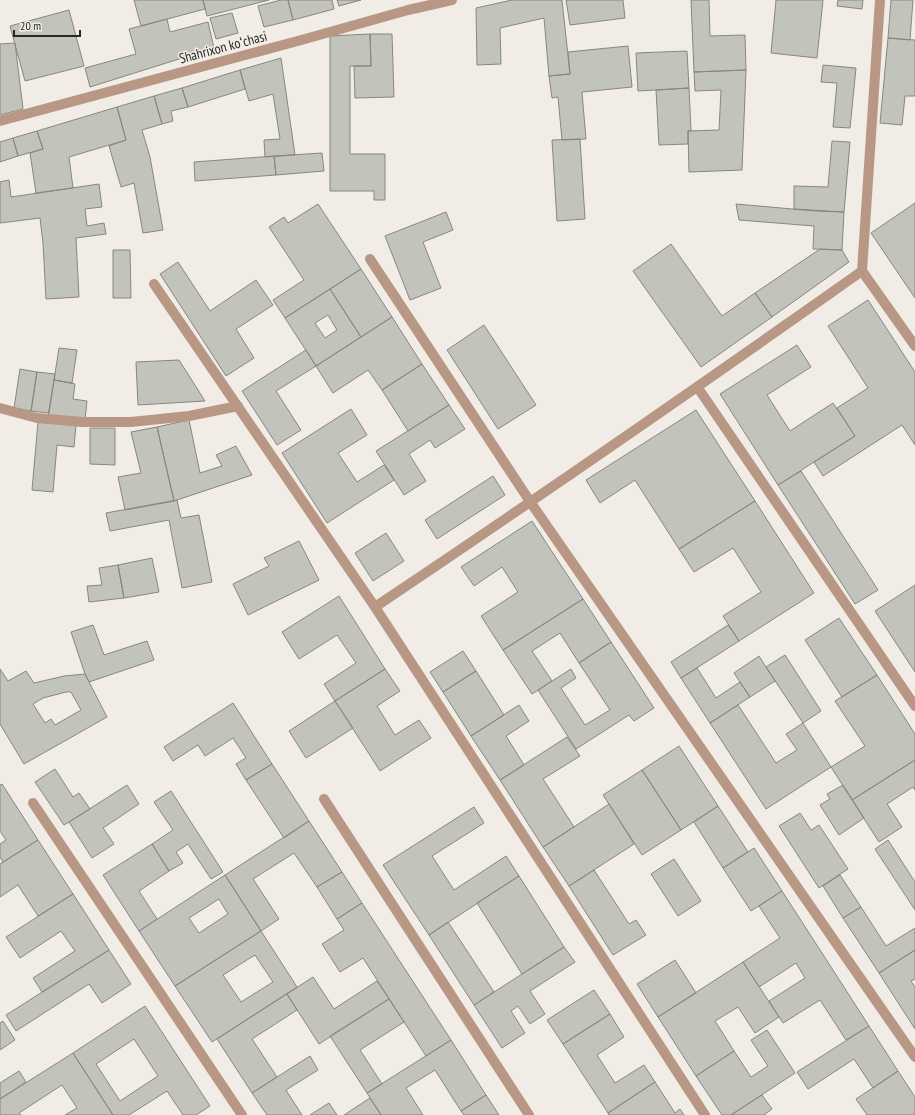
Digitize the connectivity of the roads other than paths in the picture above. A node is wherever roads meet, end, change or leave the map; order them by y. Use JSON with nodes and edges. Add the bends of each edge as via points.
{"nodes":[{"id":1,"x":452,"y":0,"type":"edge"},
{"id":2,"x":880,"y":0,"type":"edge"},
{"id":3,"x":0,"y":121,"type":"edge"},
{"id":4,"x":370,"y":259,"type":"dead end"},
{"id":5,"x":862,"y":271,"type":"junction"},
{"id":6,"x":154,"y":284,"type":"dead end"},
{"id":7,"x":915,"y":346,"type":"edge"},
{"id":8,"x":698,"y":388,"type":"junction"},
{"id":9,"x":238,"y":406,"type":"junction"},
{"id":10,"x":0,"y":408,"type":"edge"},
{"id":11,"x":531,"y":503,"type":"junction"},
{"id":12,"x":375,"y":607,"type":"junction"},
{"id":13,"x":915,"y":706,"type":"edge"},
{"id":14,"x":324,"y":799,"type":"dead end"},
{"id":15,"x":33,"y":803,"type":"dead end"},
{"id":16,"x":915,"y":1057,"type":"edge"},
{"id":17,"x":242,"y":1115,"type":"edge"},
{"id":18,"x":529,"y":1115,"type":"edge"},
{"id":19,"x":705,"y":1115,"type":"edge"}],
"edges":[{"from":1,"to":3,"type":"street","name":"Shahrixon koʻchasi"},
{"from":2,"to":5,"type":"street"},
{"from":4,"to":11,"type":"street"},
{"from":5,"to":7,"type":"street"},
{"from":5,"to":8,"type":"street"},
{"from":6,"to":9,"type":"street"},
{"from":8,"to":11,"type":"street"},
{"from":8,"to":13,"type":"street"},
{"from":9,"to":10,"type":"street","via":[[189,416],[131,422],[82,422],[37,418]]},
{"from":9,"to":12,"type":"street"},
{"from":11,"to":12,"type":"street"},
{"from":11,"to":16,"type":"street"},
{"from":12,"to":19,"type":"street"},
{"from":14,"to":18,"type":"street"},
{"from":15,"to":17,"type":"street"}]}
